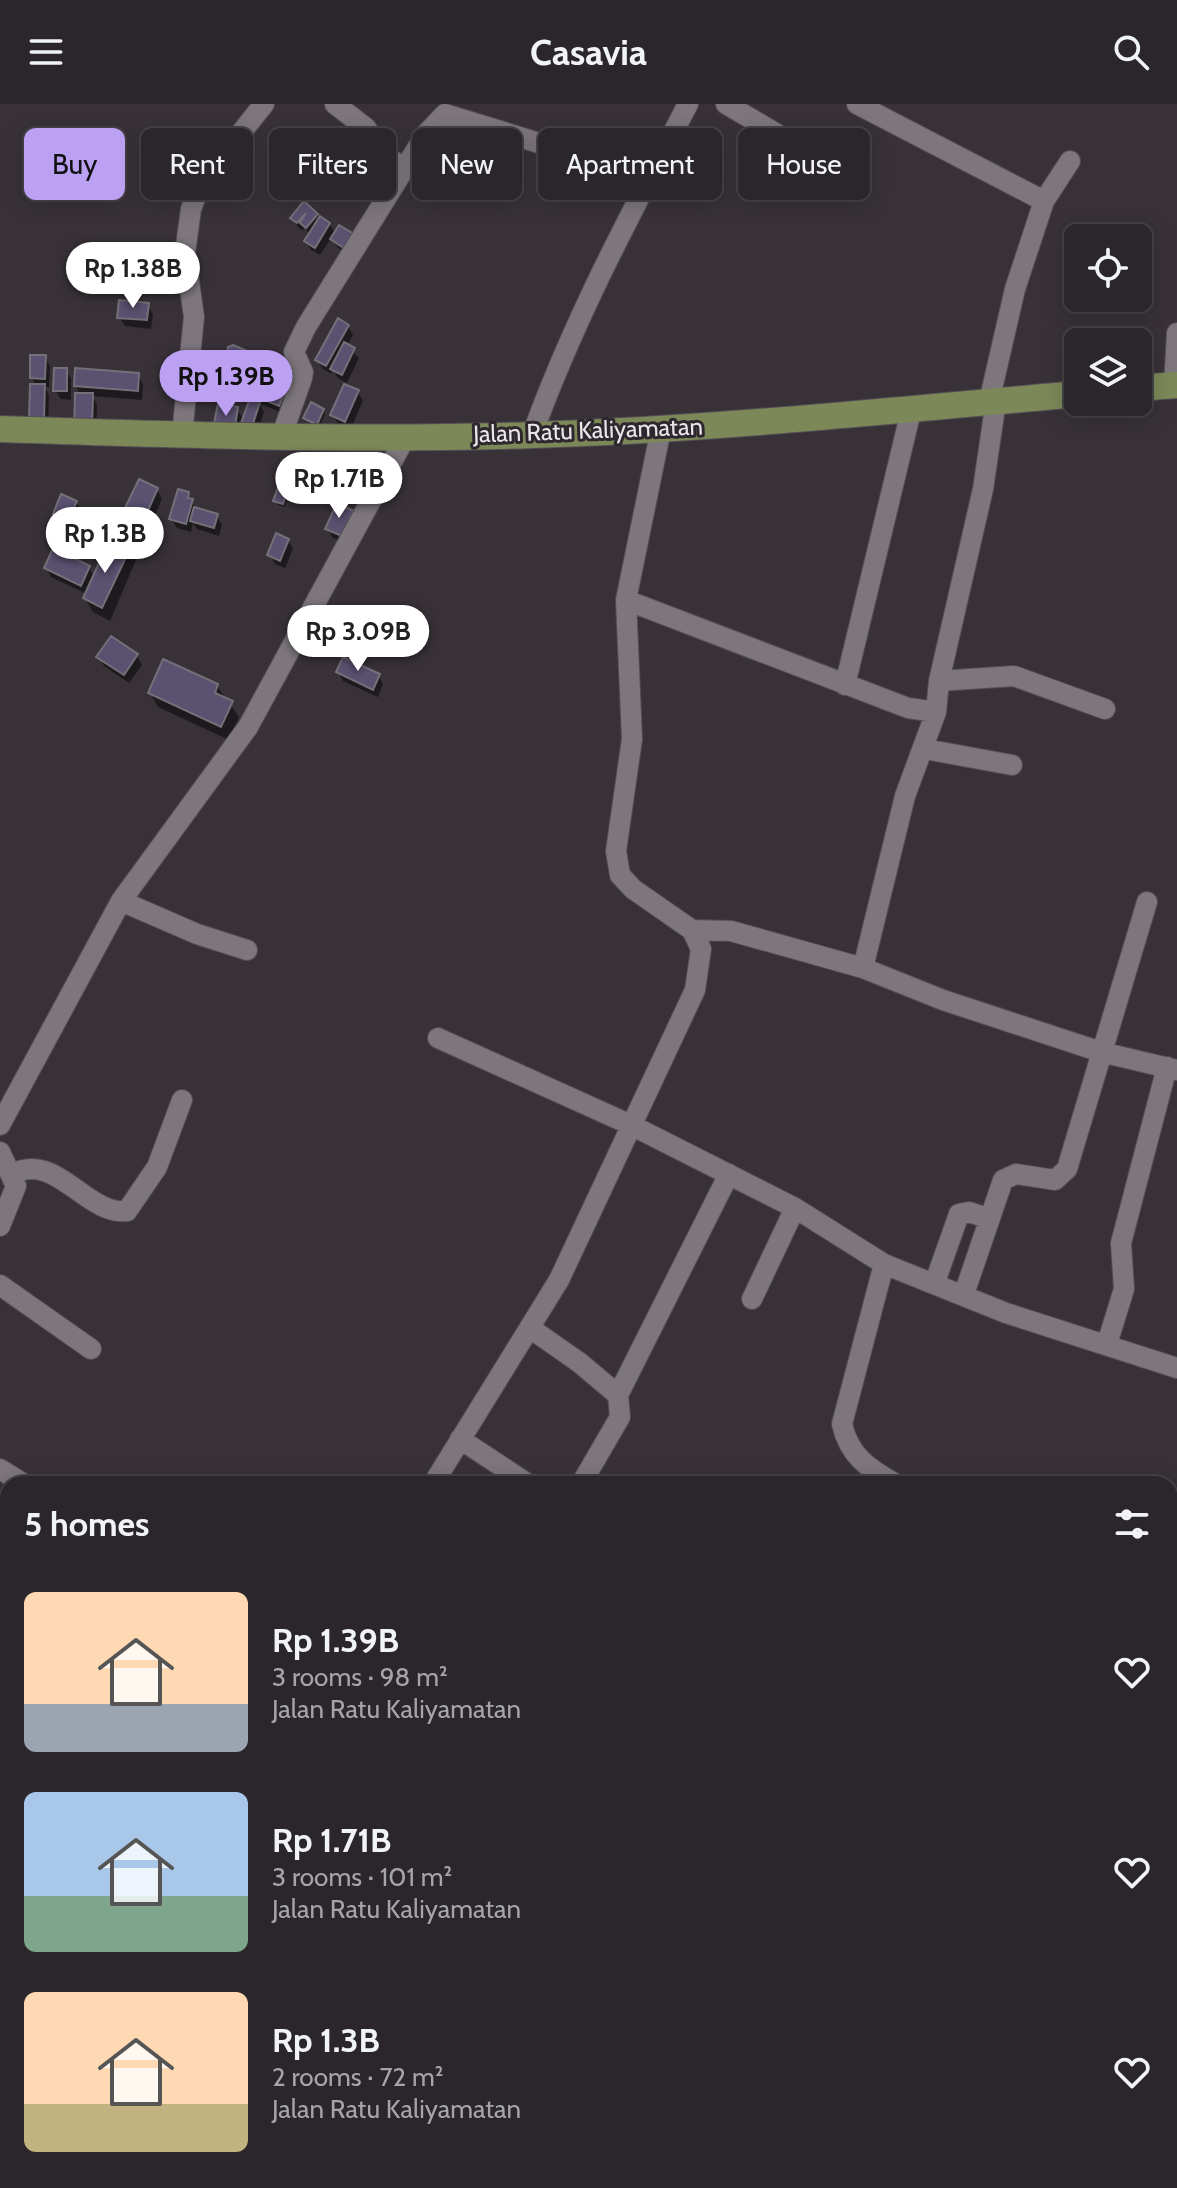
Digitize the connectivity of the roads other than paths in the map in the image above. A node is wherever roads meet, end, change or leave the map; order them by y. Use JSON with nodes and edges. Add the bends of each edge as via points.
{"nodes":[{"id":1,"x":264,"y":104,"type":"edge"},
{"id":2,"x":335,"y":104,"type":"edge"},
{"id":3,"x":688,"y":104,"type":"edge"},
{"id":4,"x":726,"y":104,"type":"edge"},
{"id":5,"x":857,"y":104,"type":"edge"},
{"id":6,"x":675,"y":128,"type":"edge"},
{"id":7,"x":767,"y":128,"type":"edge"},
{"id":8,"x":538,"y":143,"type":"edge"},
{"id":9,"x":1070,"y":161,"type":"dead end"},
{"id":10,"x":405,"y":169,"type":"junction"},
{"id":11,"x":637,"y":200,"type":"edge"},
{"id":12,"x":1044,"y":201,"type":"junction"},
{"id":13,"x":1177,"y":333,"type":"edge"},
{"id":14,"x":1175,"y":385,"type":"edge"},
{"id":15,"x":1152,"y":387,"type":"edge"},
{"id":16,"x":1064,"y":395,"type":"edge"},
{"id":17,"x":993,"y":402,"type":"junction"},
{"id":18,"x":911,"y":411,"type":"junction"},
{"id":19,"x":0,"y":429,"type":"edge"},
{"id":20,"x":661,"y":429,"type":"junction"},
{"id":21,"x":182,"y":435,"type":"junction"},
{"id":22,"x":282,"y":435,"type":"junction"},
{"id":23,"x":532,"y":435,"type":"junction"},
{"id":24,"x":406,"y":436,"type":"junction"},
{"id":25,"x":626,"y":600,"type":"junction"},
{"id":26,"x":939,"y":681,"type":"junction"},
{"id":27,"x":845,"y":685,"type":"junction"},
{"id":28,"x":1105,"y":709,"type":"dead end"},
{"id":29,"x":936,"y":712,"type":"junction"},
{"id":30,"x":925,"y":749,"type":"junction"},
{"id":31,"x":1012,"y":765,"type":"dead end"},
{"id":32,"x":121,"y":901,"type":"junction"},
{"id":33,"x":1147,"y":902,"type":"dead end"},
{"id":34,"x":692,"y":930,"type":"junction"},
{"id":35,"x":247,"y":950,"type":"dead end"},
{"id":36,"x":863,"y":968,"type":"junction"},
{"id":37,"x":438,"y":1038,"type":"dead end"},
{"id":38,"x":1101,"y":1052,"type":"junction"},
{"id":39,"x":1172,"y":1068,"type":"edge"},
{"id":40,"x":182,"y":1100,"type":"dead end"},
{"id":41,"x":0,"y":1125,"type":"edge"},
{"id":42,"x":631,"y":1125,"type":"junction"},
{"id":43,"x":0,"y":1152,"type":"edge"},
{"id":44,"x":729,"y":1174,"type":"junction"},
{"id":45,"x":11,"y":1175,"type":"junction"},
{"id":46,"x":795,"y":1208,"type":"junction"},
{"id":47,"x":987,"y":1218,"type":"junction"},
{"id":48,"x":0,"y":1226,"type":"edge"},
{"id":49,"x":884,"y":1264,"type":"junction"},
{"id":50,"x":935,"y":1282,"type":"junction"},
{"id":51,"x":0,"y":1285,"type":"edge"},
{"id":52,"x":964,"y":1294,"type":"junction"},
{"id":53,"x":752,"y":1299,"type":"dead end"},
{"id":54,"x":530,"y":1328,"type":"junction"},
{"id":55,"x":1107,"y":1344,"type":"junction"},
{"id":56,"x":91,"y":1349,"type":"dead end"},
{"id":57,"x":1177,"y":1368,"type":"edge"},
{"id":58,"x":618,"y":1395,"type":"junction"},
{"id":59,"x":460,"y":1439,"type":"junction"},
{"id":60,"x":438,"y":1476,"type":"edge"},
{"id":61,"x":516,"y":1476,"type":"edge"},
{"id":62,"x":586,"y":1476,"type":"edge"},
{"id":63,"x":881,"y":1476,"type":"edge"}],
"edges":[{"from":1,"to":21,"type":"street","via":[[201,183],[191,209],[185,253],[194,317]]},
{"from":2,"to":10,"type":"street"},
{"from":3,"to":6,"type":"street"},
{"from":4,"to":7,"type":"street"},
{"from":5,"to":12,"type":"street"},
{"from":8,"to":10,"type":"street","via":[[445,114]]},
{"from":9,"to":12,"type":"street"},
{"from":10,"to":22,"type":"street","via":[[294,352],[303,372]]},
{"from":11,"to":23,"type":"street","via":[[594,281]]},
{"from":12,"to":17,"type":"street","via":[[1015,289]]},
{"from":13,"to":14,"type":"street"},
{"from":14,"to":15,"type":"main road"},
{"from":16,"to":17,"type":"main road","name":"Jalan Ratu Kaliyamatan"},
{"from":17,"to":18,"type":"main road","name":"Jalan Ratu Kaliyamatan"},
{"from":17,"to":26,"type":"street","via":[[983,489]]},
{"from":18,"to":20,"type":"main road","name":"Jalan Ratu Kaliyamatan"},
{"from":18,"to":27,"type":"street"},
{"from":19,"to":21,"type":"main road","name":"Jalan Ratu Kaliyamatan"},
{"from":20,"to":23,"type":"main road","name":"Jalan Ratu Kaliyamatan"},
{"from":20,"to":25,"type":"street"},
{"from":21,"to":22,"type":"main road","name":"Jalan Ratu Kaliyamatan"},
{"from":22,"to":24,"type":"main road","name":"Jalan Ratu Kaliyamatan"},
{"from":23,"to":24,"type":"main road","name":"Jalan Ratu Kaliyamatan"},
{"from":24,"to":32,"type":"street","via":[[248,727]]},
{"from":25,"to":27,"type":"street"},
{"from":25,"to":34,"type":"street","via":[[632,739],[617,864],[633,889]]},
{"from":26,"to":28,"type":"street","via":[[1014,676]]},
{"from":26,"to":29,"type":"street"},
{"from":27,"to":29,"type":"street","via":[[908,708]]},
{"from":29,"to":30,"type":"street"},
{"from":30,"to":31,"type":"street"},
{"from":30,"to":36,"type":"street","via":[[905,796]]},
{"from":32,"to":35,"type":"street"},
{"from":32,"to":41,"type":"street"},
{"from":33,"to":38,"type":"street"},
{"from":34,"to":36,"type":"street","via":[[731,931]]},
{"from":34,"to":42,"type":"street","via":[[701,949],[695,990]]},
{"from":36,"to":38,"type":"street"},
{"from":37,"to":42,"type":"street"},
{"from":38,"to":39,"type":"street"},
{"from":38,"to":47,"type":"street","via":[[1062,1177],[1046,1181],[1009,1176],[998,1187]]},
{"from":39,"to":55,"type":"street","via":[[1121,1243],[1124,1289]]},
{"from":40,"to":45,"type":"street","via":[[157,1167],[127,1211],[109,1210],[67,1181],[33,1168]]},
{"from":42,"to":44,"type":"street"},
{"from":42,"to":54,"type":"street","via":[[559,1280]]},
{"from":43,"to":45,"type":"street"},
{"from":44,"to":46,"type":"street"},
{"from":44,"to":58,"type":"street"},
{"from":45,"to":48,"type":"street","via":[[16,1186]]},
{"from":46,"to":49,"type":"street"},
{"from":46,"to":53,"type":"street"},
{"from":47,"to":50,"type":"street","via":[[959,1214]]},
{"from":47,"to":52,"type":"street"},
{"from":49,"to":50,"type":"street"},
{"from":49,"to":63,"type":"street","via":[[842,1424],[846,1440],[866,1468]]},
{"from":50,"to":52,"type":"street"},
{"from":51,"to":56,"type":"street"},
{"from":52,"to":55,"type":"street","via":[[1006,1313]]},
{"from":54,"to":58,"type":"street"},
{"from":54,"to":59,"type":"street"},
{"from":55,"to":57,"type":"street"},
{"from":58,"to":62,"type":"street","via":[[620,1417]]},
{"from":59,"to":60,"type":"street"},
{"from":59,"to":61,"type":"street"}]}
